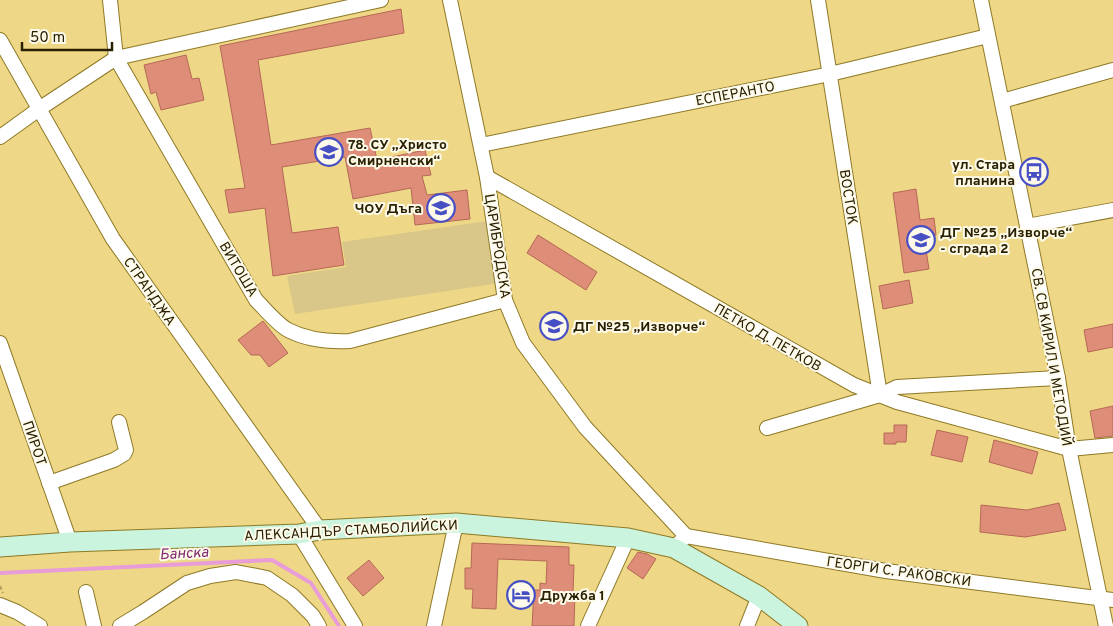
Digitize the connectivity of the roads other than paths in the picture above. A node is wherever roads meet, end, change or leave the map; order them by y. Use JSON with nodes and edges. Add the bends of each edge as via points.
{"nodes":[{"id":1,"x":110,"y":0,"type":"edge"},
{"id":2,"x":381,"y":0,"type":"edge"},
{"id":3,"x":450,"y":0,"type":"edge"},
{"id":4,"x":818,"y":0,"type":"edge"},
{"id":5,"x":981,"y":0,"type":"edge"},
{"id":6,"x":988,"y":36,"type":"junction"},
{"id":7,"x":0,"y":40,"type":"edge"},
{"id":8,"x":116,"y":58,"type":"junction"},
{"id":9,"x":1113,"y":70,"type":"edge"},
{"id":10,"x":830,"y":74,"type":"junction"},
{"id":11,"x":1002,"y":101,"type":"junction"},
{"id":12,"x":39,"y":109,"type":"junction"},
{"id":13,"x":0,"y":137,"type":"edge"},
{"id":14,"x":480,"y":145,"type":"junction"},
{"id":15,"x":488,"y":177,"type":"junction"},
{"id":16,"x":1113,"y":210,"type":"edge"},
{"id":17,"x":1027,"y":226,"type":"junction"},
{"id":18,"x":505,"y":300,"type":"junction"},
{"id":19,"x":0,"y":343,"type":"edge"},
{"id":20,"x":1058,"y":378,"type":"junction"},
{"id":21,"x":880,"y":395,"type":"junction"},
{"id":22,"x":119,"y":422,"type":"dead end"},
{"id":23,"x":767,"y":428,"type":"dead end"},
{"id":24,"x":1113,"y":445,"type":"edge"},
{"id":25,"x":1069,"y":449,"type":"junction"},
{"id":26,"x":49,"y":483,"type":"junction"},
{"id":27,"x":456,"y":523,"type":"junction"},
{"id":28,"x":320,"y":530,"type":"junction"},
{"id":29,"x":299,"y":534,"type":"junction"},
{"id":30,"x":628,"y":538,"type":"junction"},
{"id":31,"x":70,"y":542,"type":"junction"},
{"id":32,"x":680,"y":542,"type":"junction"},
{"id":33,"x":0,"y":547,"type":"edge"},
{"id":34,"x":86,"y":592,"type":"dead end"},
{"id":35,"x":759,"y":596,"type":"junction"},
{"id":36,"x":1107,"y":599,"type":"edge"},
{"id":37,"x":0,"y":605,"type":"edge"},
{"id":38,"x":40,"y":626,"type":"edge"},
{"id":39,"x":94,"y":626,"type":"edge"},
{"id":40,"x":120,"y":626,"type":"edge"},
{"id":41,"x":319,"y":626,"type":"edge"},
{"id":42,"x":355,"y":626,"type":"edge"},
{"id":43,"x":434,"y":626,"type":"edge"},
{"id":44,"x":588,"y":626,"type":"edge"},
{"id":45,"x":747,"y":626,"type":"edge"},
{"id":46,"x":798,"y":626,"type":"edge"},
{"id":47,"x":1106,"y":626,"type":"edge"}],
"edges":[{"from":1,"to":8,"type":"street","name":"ВИТОША"},
{"from":2,"to":8,"type":"street"},
{"from":3,"to":14,"type":"street","name":"ЦАРИБРОДСКА"},
{"from":4,"to":10,"type":"street","name":"ВОСТОК"},
{"from":5,"to":6,"type":"street","name":"СВ. СВ КИРИЛ И МЕТОДИЙ"},
{"from":6,"to":10,"type":"street","name":"ЕСПЕРАНТО"},
{"from":6,"to":11,"type":"street","name":"СВ. СВ КИРИЛ И МЕТОДИЙ"},
{"from":7,"to":12,"type":"street","name":"СТРАНДЖА"},
{"from":8,"to":12,"type":"street"},
{"from":8,"to":18,"type":"street","name":"ВИТОША","via":[[256,300],[287,329],[311,339],[350,341]]},
{"from":9,"to":11,"type":"street"},
{"from":10,"to":14,"type":"street","name":"ЕСПЕРАНТО"},
{"from":10,"to":21,"type":"street","name":"ВОСТОК"},
{"from":11,"to":17,"type":"street","name":"СВ. СВ КИРИЛ И МЕТОДИЙ"},
{"from":12,"to":13,"type":"street"},
{"from":12,"to":28,"type":"street","name":"СТРАНДЖА","via":[[112,239]]},
{"from":14,"to":15,"type":"street","name":"ЦАРИБРОДСКА"},
{"from":15,"to":18,"type":"street","name":"ЦАРИБРОДСКА"},
{"from":15,"to":21,"type":"street","name":"ПЕТКО Д. ПЕТКОВ","via":[[854,385]]},
{"from":16,"to":17,"type":"street"},
{"from":17,"to":20,"type":"street","name":"СВ. СВ КИРИЛ И МЕТОДИЙ"},
{"from":18,"to":32,"type":"street","name":"ЦАРИБРОДСКА","via":[[523,343],[585,427]]},
{"from":19,"to":26,"type":"street","name":"ПИРОТ"},
{"from":20,"to":21,"type":"street","via":[[897,387]]},
{"from":20,"to":25,"type":"street","name":"СВ. СВ КИРИЛ И МЕТОДИЙ"},
{"from":21,"to":23,"type":"street"},
{"from":21,"to":25,"type":"street","name":"ПЕТКО Д. ПЕТКОВ"},
{"from":22,"to":26,"type":"street","via":[[126,450],[124,454]]},
{"from":24,"to":25,"type":"street"},
{"from":25,"to":36,"type":"street","name":"СВ. СВ КИРИЛ И МЕТОДИЙ"},
{"from":26,"to":31,"type":"street","name":"ПИРОТ"},
{"from":27,"to":28,"type":"street","name":"АЛЕКСАНДЪР СТАМБОЛИЙСКИ"},
{"from":27,"to":30,"type":"street","name":"АЛЕКСАНДЪР СТАМБОЛИЙСКИ"},
{"from":27,"to":43,"type":"street"},
{"from":28,"to":29,"type":"street","name":"АЛЕКСАНДЪР СТАМБОЛИЙСКИ"},
{"from":29,"to":31,"type":"street","name":"АЛЕКСАНДЪР СТАМБОЛИЙСКИ"},
{"from":29,"to":42,"type":"street"},
{"from":30,"to":32,"type":"street","name":"АЛЕКСАНДЪР СТАМБОЛИЙСКИ"},
{"from":30,"to":44,"type":"street"},
{"from":31,"to":33,"type":"street","name":"АЛЕКСАНДЪР СТАМБОЛИЙСКИ"},
{"from":32,"to":35,"type":"street","name":"АЛЕКСАНДЪР СТАМБОЛИЙСКИ"},
{"from":32,"to":36,"type":"street","name":"ГЕОРГИ С. РАКОВСКИ"},
{"from":34,"to":39,"type":"street"},
{"from":35,"to":45,"type":"street"},
{"from":35,"to":46,"type":"street","name":"АЛЕКСАНДЪР СТАМБОЛИЙСКИ"},
{"from":36,"to":47,"type":"street","name":"СВ. СВ КИРИЛ И МЕТОДИЙ"},
{"from":37,"to":38,"type":"street"},
{"from":40,"to":41,"type":"street","via":[[187,583],[236,572],[267,578],[292,595]]}]}
